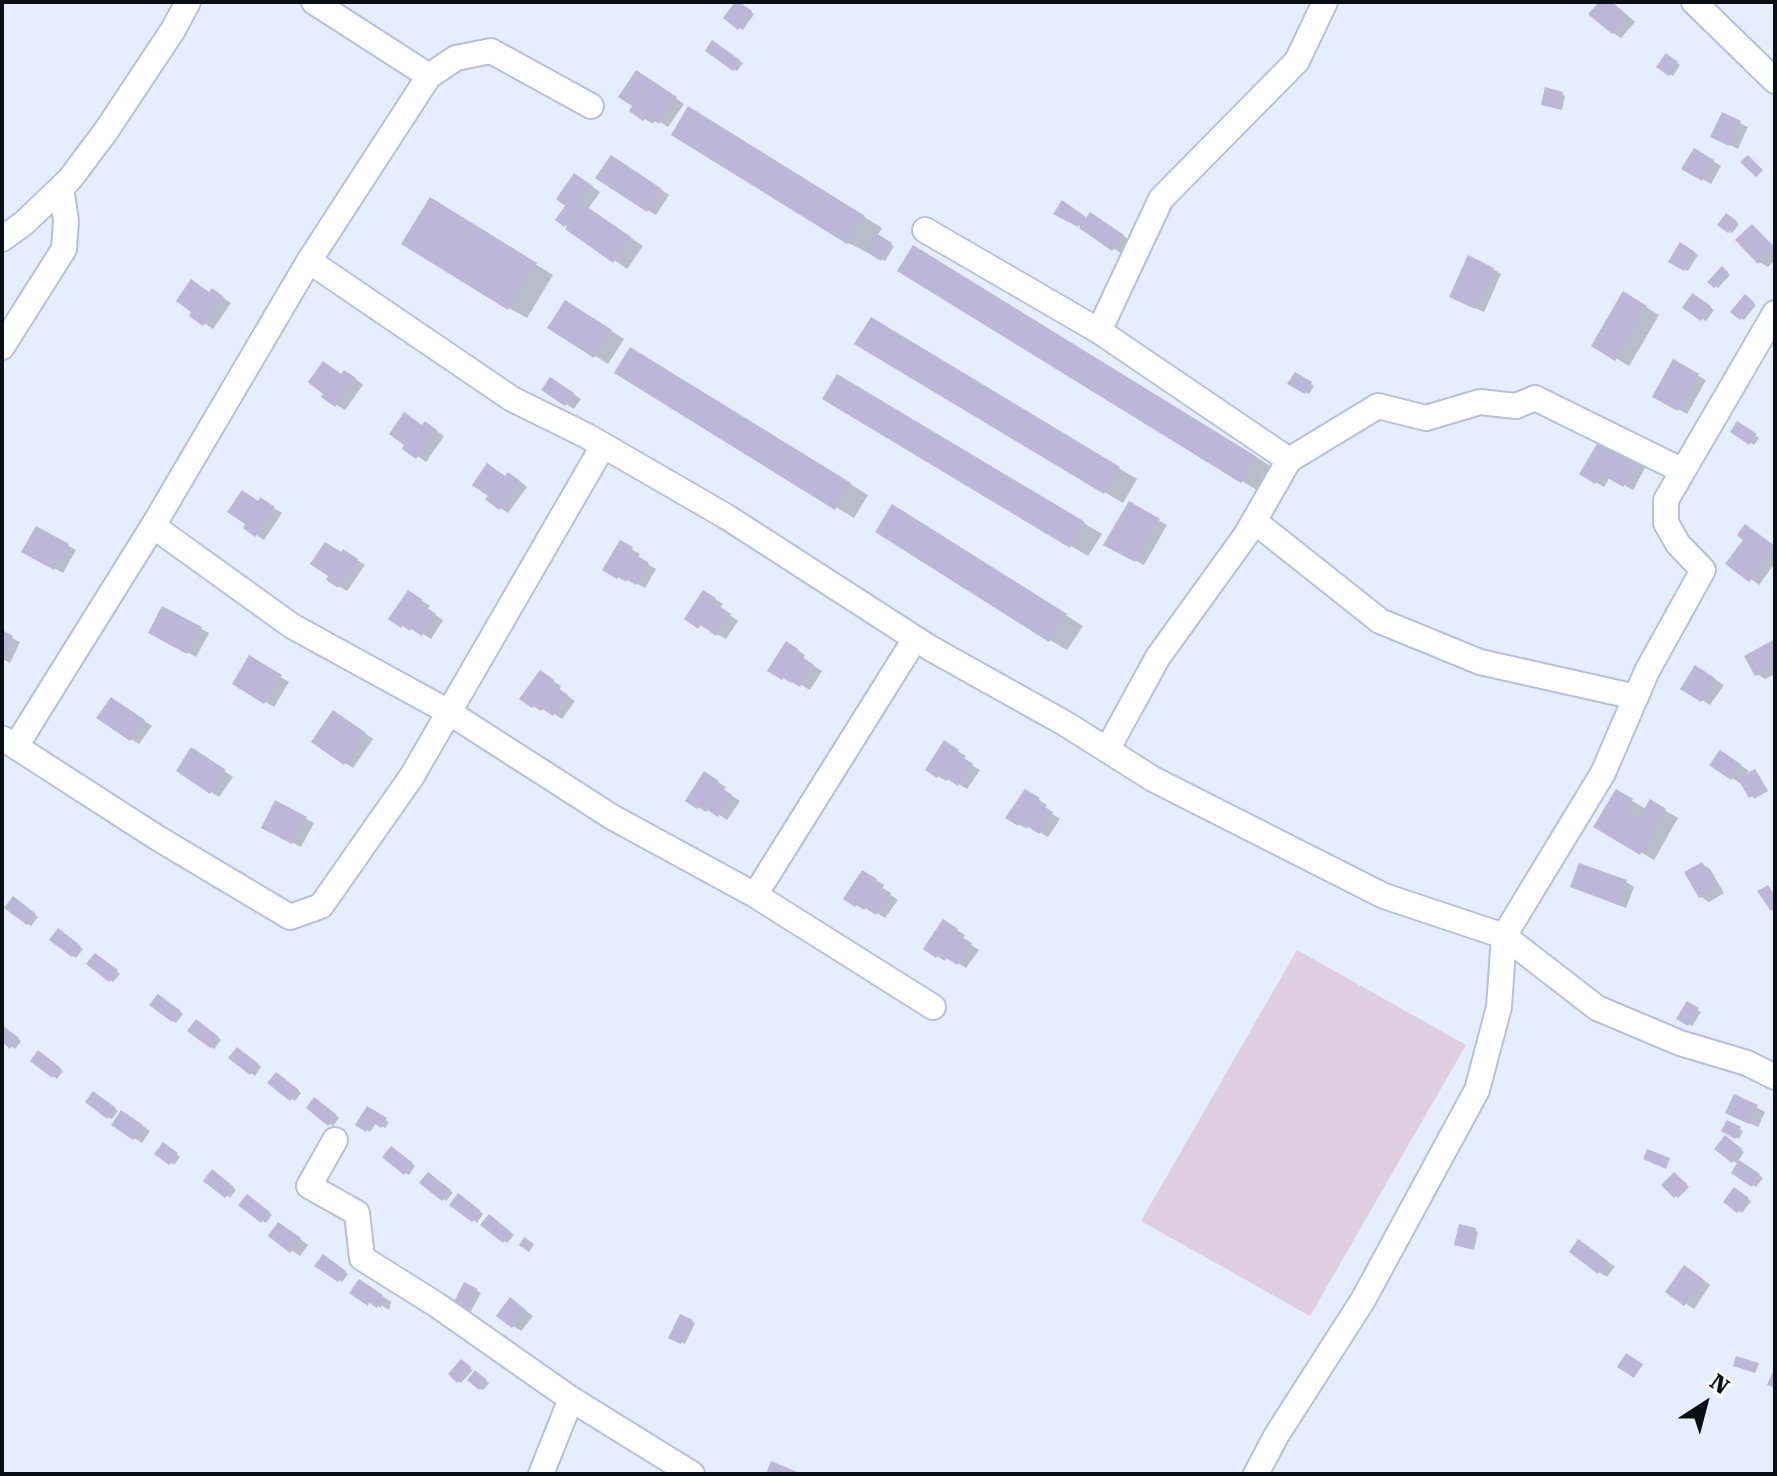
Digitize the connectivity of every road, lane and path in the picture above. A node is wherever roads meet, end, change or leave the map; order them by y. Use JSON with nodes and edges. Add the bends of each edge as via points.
{"nodes":[{"id":1,"x":188,"y":2,"type":"edge"},
{"id":2,"x":314,"y":2,"type":"edge"},
{"id":3,"x":1325,"y":2,"type":"edge"},
{"id":4,"x":1694,"y":2,"type":"edge"},
{"id":5,"x":429,"y":76,"type":"junction"},
{"id":6,"x":1775,"y":81,"type":"edge"},
{"id":7,"x":591,"y":106,"type":"dead end"},
{"id":8,"x":61,"y":188,"type":"junction"},
{"id":9,"x":925,"y":230,"type":"dead end"},
{"id":10,"x":2,"y":239,"type":"edge"},
{"id":11,"x":309,"y":261,"type":"junction"},
{"id":12,"x":1775,"y":313,"type":"edge"},
{"id":13,"x":1099,"y":331,"type":"junction"},
{"id":14,"x":2,"y":347,"type":"edge"},
{"id":15,"x":603,"y":446,"type":"junction"},
{"id":16,"x":1289,"y":460,"type":"junction"},
{"id":17,"x":1681,"y":470,"type":"junction"},
{"id":18,"x":1254,"y":521,"type":"junction"},
{"id":19,"x":153,"y":526,"type":"junction"},
{"id":20,"x":915,"y":639,"type":"junction"},
{"id":21,"x":1636,"y":697,"type":"junction"},
{"id":22,"x":447,"y":711,"type":"junction"},
{"id":23,"x":9,"y":742,"type":"edge"},
{"id":24,"x":1107,"y":750,"type":"junction"},
{"id":25,"x":755,"y":895,"type":"junction"},
{"id":26,"x":1504,"y":936,"type":"junction"},
{"id":27,"x":933,"y":1007,"type":"dead end"},
{"id":28,"x":1775,"y":1077,"type":"edge"},
{"id":29,"x":335,"y":1140,"type":"dead end"},
{"id":30,"x":571,"y":1399,"type":"junction"},
{"id":31,"x":541,"y":1474,"type":"edge"},
{"id":32,"x":692,"y":1474,"type":"edge"},
{"id":33,"x":1256,"y":1474,"type":"edge"}],
"edges":[{"from":1,"to":8,"type":"street","via":[[106,131]]},
{"from":2,"to":5,"type":"street"},
{"from":3,"to":13,"type":"street","via":[[1297,61],[1161,199]]},
{"from":4,"to":6,"type":"street"},
{"from":5,"to":7,"type":"street","via":[[456,58],[491,51]]},
{"from":5,"to":11,"type":"street"},
{"from":8,"to":10,"type":"street"},
{"from":8,"to":14,"type":"street","via":[[64,249]]},
{"from":9,"to":13,"type":"street"},
{"from":11,"to":15,"type":"street","via":[[512,399]]},
{"from":11,"to":19,"type":"street"},
{"from":12,"to":17,"type":"street"},
{"from":13,"to":16,"type":"street"},
{"from":15,"to":20,"type":"street","via":[[727,517]]},
{"from":15,"to":22,"type":"street"},
{"from":16,"to":17,"type":"street","via":[[1378,406],[1426,418],[1480,402],[1516,406],[1535,398]]},
{"from":16,"to":18,"type":"street"},
{"from":17,"to":21,"type":"street","via":[[1666,500],[1666,523],[1703,570]]},
{"from":18,"to":21,"type":"street","via":[[1380,621],[1480,662]]},
{"from":18,"to":24,"type":"street","via":[[1158,657]]},
{"from":19,"to":22,"type":"street","via":[[292,626]]},
{"from":19,"to":23,"type":"street"},
{"from":20,"to":24,"type":"street"},
{"from":20,"to":25,"type":"street"},
{"from":21,"to":26,"type":"street","via":[[1603,773]]},
{"from":22,"to":23,"type":"street","via":[[412,776],[321,906],[290,917]]},
{"from":22,"to":25,"type":"street","via":[[612,817]]},
{"from":24,"to":26,"type":"street","via":[[1153,779],[1384,896]]},
{"from":25,"to":27,"type":"street"},
{"from":26,"to":28,"type":"street","via":[[1597,1008]]},
{"from":26,"to":33,"type":"street","via":[[1499,1007],[1477,1090],[1363,1300]]},
{"from":29,"to":30,"type":"street","via":[[309,1186],[357,1213],[362,1258]]},
{"from":30,"to":31,"type":"street"},
{"from":30,"to":32,"type":"street"}]}
